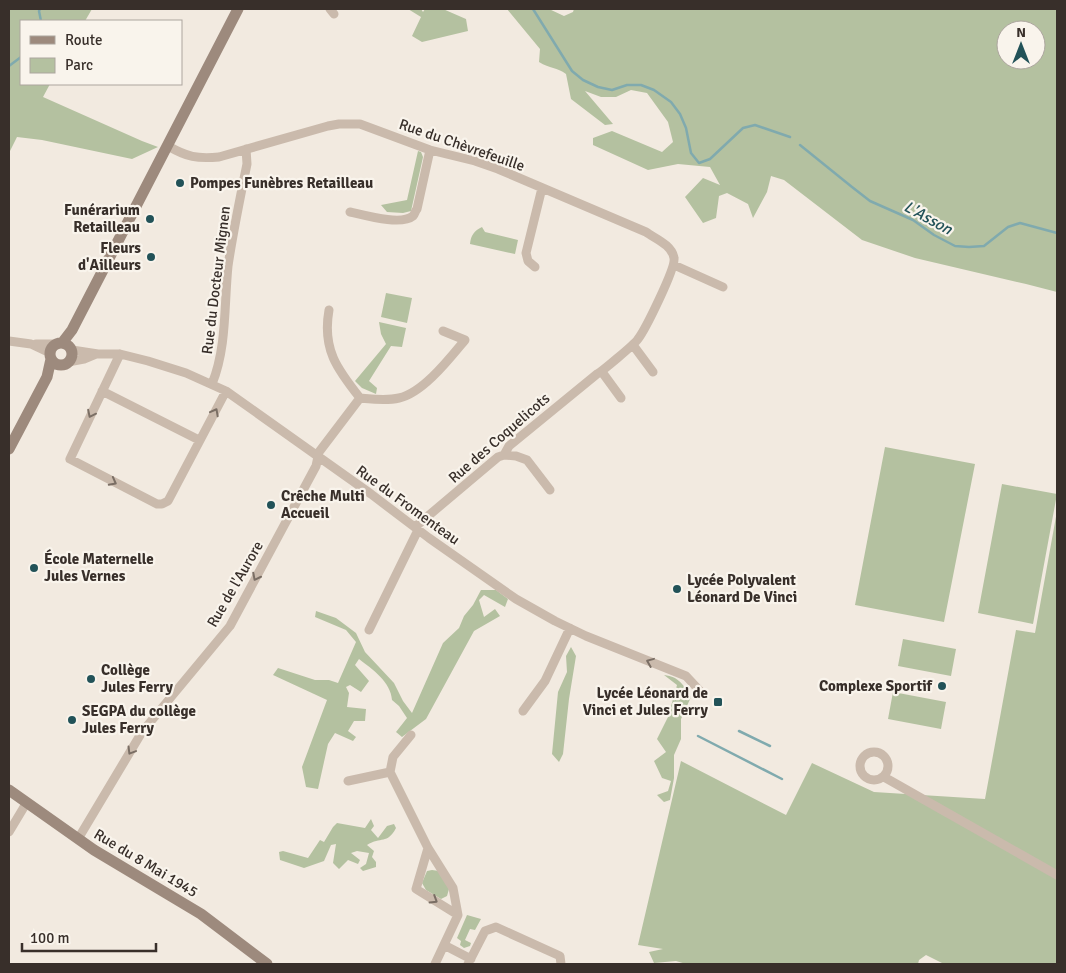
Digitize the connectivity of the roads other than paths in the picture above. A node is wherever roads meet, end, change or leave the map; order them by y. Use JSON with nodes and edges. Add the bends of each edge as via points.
{"nodes":[{"id":1,"x":238,"y":9,"type":"edge"},
{"id":2,"x":168,"y":146,"type":"junction"},
{"id":3,"x":247,"y":149,"type":"junction"},
{"id":4,"x":430,"y":150,"type":"junction"},
{"id":5,"x":542,"y":188,"type":"junction"},
{"id":6,"x":350,"y":212,"type":"dead end"},
{"id":7,"x":674,"y":265,"type":"junction"},
{"id":8,"x":535,"y":267,"type":"dead end"},
{"id":9,"x":723,"y":288,"type":"dead end"},
{"id":10,"x":330,"y":310,"type":"dead end"},
{"id":11,"x":443,"y":331,"type":"dead end"},
{"id":12,"x":9,"y":341,"type":"edge"},
{"id":13,"x":633,"y":345,"type":"junction"},
{"id":14,"x":61,"y":353,"type":"junction"},
{"id":15,"x":120,"y":354,"type":"junction"},
{"id":16,"x":602,"y":372,"type":"junction"},
{"id":17,"x":653,"y":372,"type":"dead end"},
{"id":18,"x":212,"y":384,"type":"junction"},
{"id":19,"x":226,"y":390,"type":"junction"},
{"id":20,"x":102,"y":391,"type":"junction"},
{"id":21,"x":360,"y":398,"type":"junction"},
{"id":22,"x":621,"y":398,"type":"dead end"},
{"id":23,"x":199,"y":440,"type":"junction"},
{"id":24,"x":9,"y":447,"type":"edge"},
{"id":25,"x":504,"y":455,"type":"junction"},
{"id":26,"x":318,"y":456,"type":"junction"},
{"id":27,"x":550,"y":490,"type":"dead end"},
{"id":28,"x":416,"y":528,"type":"junction"},
{"id":29,"x":570,"y":628,"type":"junction"},
{"id":30,"x":369,"y":630,"type":"dead end"},
{"id":31,"x":700,"y":692,"type":"dead end"},
{"id":32,"x":523,"y":711,"type":"dead end"},
{"id":33,"x":411,"y":735,"type":"dead end"},
{"id":34,"x":390,"y":772,"type":"junction"},
{"id":35,"x":884,"y":777,"type":"dead end"},
{"id":36,"x":348,"y":781,"type":"dead end"},
{"id":37,"x":9,"y":790,"type":"edge"},
{"id":38,"x":26,"y":802,"type":"junction"},
{"id":39,"x":9,"y":832,"type":"edge"},
{"id":40,"x":78,"y":839,"type":"junction"},
{"id":41,"x":428,"y":848,"type":"junction"},
{"id":42,"x":1057,"y":875,"type":"edge"},
{"id":43,"x":458,"y":915,"type":"junction"},
{"id":44,"x":444,"y":945,"type":"junction"},
{"id":45,"x":470,"y":962,"type":"edge"},
{"id":46,"x":267,"y":964,"type":"edge"},
{"id":47,"x":435,"y":964,"type":"edge"},
{"id":48,"x":561,"y":964,"type":"edge"}],
"edges":[{"from":1,"to":2,"type":"main road"},
{"from":2,"to":3,"type":"street","via":[[190,157],[205,158]]},
{"from":2,"to":14,"type":"main road"},
{"from":3,"to":4,"type":"street","name":"Rue du Chèvrefeuille","via":[[319,128],[354,123]]},
{"from":3,"to":18,"type":"street","name":"Rue du Docteur Mignen","via":[[228,268],[221,355]]},
{"from":4,"to":5,"type":"street","name":"Rue du Chèvrefeuille","via":[[475,161]]},
{"from":4,"to":6,"type":"street","via":[[417,209],[412,216],[390,220]]},
{"from":5,"to":7,"type":"street","name":"Rue du Chèvrefeuille","via":[[646,232],[672,251]]},
{"from":5,"to":8,"type":"street","via":[[526,253],[528,261]]},
{"from":7,"to":9,"type":"street"},
{"from":7,"to":13,"type":"street","name":"Rue des Coquelicots","via":[[643,331]]},
{"from":10,"to":21,"type":"street","via":[[327,333],[334,362]]},
{"from":11,"to":21,"type":"street","via":[[465,340],[438,372],[400,398]]},
{"from":12,"to":14,"type":"street","name":"Rue du Fromenteau"},
{"from":13,"to":16,"type":"street","name":"Rue des Coquelicots"},
{"from":13,"to":17,"type":"street"},
{"from":14,"to":15,"type":"street","name":"Rue du Fromenteau","via":[[84,359],[98,354]]},
{"from":14,"to":24,"type":"main road"},
{"from":15,"to":18,"type":"street","name":"Rue du Fromenteau"},
{"from":15,"to":20,"type":"street"},
{"from":16,"to":22,"type":"street"},
{"from":16,"to":25,"type":"street","name":"Rue des Coquelicots","via":[[557,405],[509,446]]},
{"from":18,"to":19,"type":"street","name":"Rue du Fromenteau"},
{"from":23,"to":19,"type":"street","one_way":true},
{"from":19,"to":26,"type":"street","name":"Rue du Fromenteau"},
{"from":20,"to":23,"type":"street"},
{"from":20,"to":23,"type":"street","one_way":true,"via":[[70,459],[152,502],[162,504],[168,501]]},
{"from":21,"to":26,"type":"street","name":"Rue de l'Aurore"},
{"from":25,"to":27,"type":"street","via":[[527,460]]},
{"from":25,"to":28,"type":"street","name":"Rue des Coquelicots"},
{"from":26,"to":28,"type":"street","name":"Rue du Fromenteau"},
{"from":26,"to":40,"type":"street","name":"Rue de l'Aurore","one_way":true,"via":[[316,466],[230,626],[142,732]]},
{"from":28,"to":29,"type":"street","name":"Rue du Fromenteau","via":[[516,598]]},
{"from":28,"to":30,"type":"street"},
{"from":31,"to":29,"type":"street","name":"Rue du Fromenteau","one_way":true,"via":[[686,676]]},
{"from":29,"to":32,"type":"street","via":[[545,681]]},
{"from":33,"to":34,"type":"street","via":[[393,756]]},
{"from":34,"to":36,"type":"street"},
{"from":34,"to":41,"type":"street"},
{"from":35,"to":42,"type":"street"},
{"from":37,"to":38,"type":"main road","name":"Rue du 8 Mai 1945"},
{"from":38,"to":39,"type":"street"},
{"from":38,"to":40,"type":"main road","name":"Rue du 8 Mai 1945"},
{"from":40,"to":46,"type":"main road","name":"Rue du 8 Mai 1945","via":[[202,914]]},
{"from":41,"to":43,"type":"street","via":[[453,888]]},
{"from":41,"to":43,"type":"street","one_way":true,"via":[[416,889]]},
{"from":43,"to":44,"type":"street"},
{"from":44,"to":45,"type":"street"},
{"from":44,"to":47,"type":"street"},
{"from":45,"to":48,"type":"street","via":[[485,931],[496,927],[560,956]]}]}
